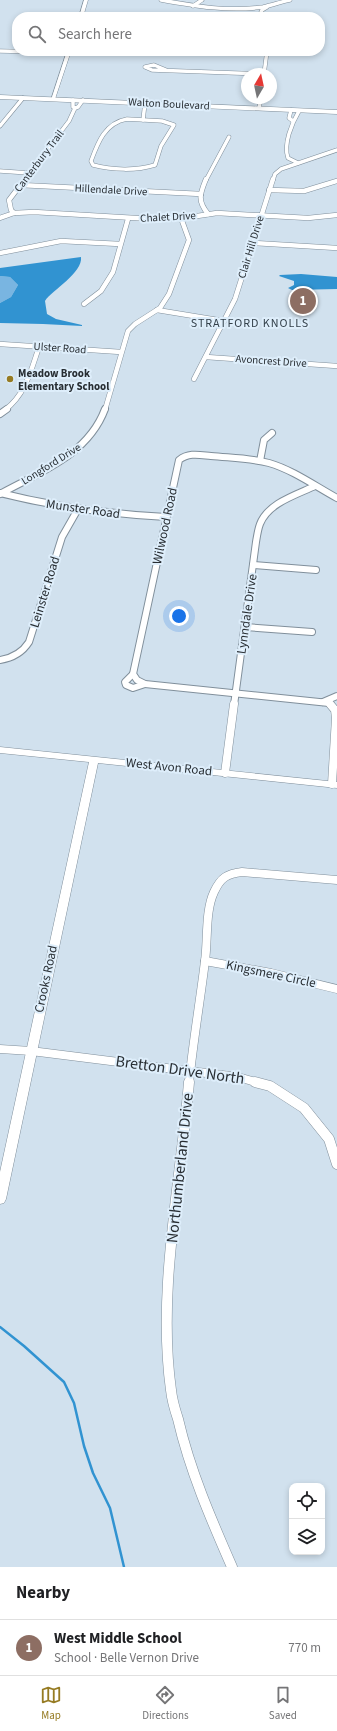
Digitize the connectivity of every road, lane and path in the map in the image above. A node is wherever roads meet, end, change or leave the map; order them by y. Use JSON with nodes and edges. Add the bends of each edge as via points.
{"nodes":[{"id":1,"x":86,"y":0,"type":"edge"},
{"id":2,"x":161,"y":0,"type":"edge"},
{"id":3,"x":202,"y":0,"type":"edge"},
{"id":4,"x":290,"y":0,"type":"edge"},
{"id":5,"x":193,"y":6,"type":"junction"},
{"id":6,"x":269,"y":6,"type":"junction"},
{"id":7,"x":255,"y":8,"type":"junction"},
{"id":8,"x":262,"y":10,"type":"joint"},
{"id":9,"x":82,"y":12,"type":"edge"},
{"id":10,"x":0,"y":51,"type":"edge"},
{"id":11,"x":12,"y":51,"type":"edge"},
{"id":12,"x":67,"y":56,"type":"edge"},
{"id":13,"x":266,"y":56,"type":"edge"},
{"id":14,"x":264,"y":68,"type":"edge"},
{"id":15,"x":166,"y":70,"type":"junction"},
{"id":16,"x":241,"y":73,"type":"edge"},
{"id":17,"x":0,"y":97,"type":"edge"},
{"id":18,"x":23,"y":98,"type":"junction"},
{"id":19,"x":53,"y":99,"type":"junction"},
{"id":20,"x":73,"y":100,"type":"junction"},
{"id":21,"x":83,"y":100,"type":"junction"},
{"id":22,"x":145,"y":103,"type":"junction"},
{"id":23,"x":260,"y":104,"type":"edge"},
{"id":24,"x":75,"y":108,"type":"junction"},
{"id":25,"x":259,"y":108,"type":"junction"},
{"id":26,"x":291,"y":110,"type":"junction"},
{"id":27,"x":299,"y":110,"type":"junction"},
{"id":28,"x":337,"y":112,"type":"edge"},
{"id":29,"x":143,"y":120,"type":"junction"},
{"id":30,"x":293,"y":121,"type":"junction"},
{"id":31,"x":0,"y":126,"type":"edge"},
{"id":32,"x":229,"y":137,"type":"dead end"},
{"id":33,"x":337,"y":150,"type":"edge"},
{"id":34,"x":298,"y":163,"type":"junction"},
{"id":35,"x":0,"y":171,"type":"edge"},
{"id":36,"x":29,"y":173,"type":"junction"},
{"id":37,"x":337,"y":181,"type":"edge"},
{"id":38,"x":20,"y":185,"type":"junction"},
{"id":39,"x":270,"y":190,"type":"junction"},
{"id":40,"x":201,"y":194,"type":"junction"},
{"id":41,"x":14,"y":213,"type":"junction"},
{"id":42,"x":208,"y":214,"type":"junction"},
{"id":43,"x":337,"y":215,"type":"edge"},
{"id":44,"x":261,"y":216,"type":"junction"},
{"id":45,"x":0,"y":218,"type":"edge"},
{"id":46,"x":181,"y":218,"type":"junction"},
{"id":47,"x":128,"y":219,"type":"junction"},
{"id":48,"x":253,"y":243,"type":"junction"},
{"id":49,"x":120,"y":244,"type":"junction"},
{"id":50,"x":337,"y":248,"type":"edge"},
{"id":51,"x":0,"y":253,"type":"edge"},
{"id":52,"x":84,"y":304,"type":"dead end"},
{"id":53,"x":157,"y":310,"type":"junction"},
{"id":54,"x":224,"y":320,"type":"junction"},
{"id":55,"x":0,"y":344,"type":"edge"},
{"id":56,"x":39,"y":347,"type":"junction"},
{"id":57,"x":121,"y":352,"type":"junction"},
{"id":58,"x":206,"y":357,"type":"junction"},
{"id":59,"x":337,"y":366,"type":"edge"},
{"id":60,"x":194,"y":379,"type":"dead end"},
{"id":61,"x":0,"y":414,"type":"edge"},
{"id":62,"x":272,"y":433,"type":"dead end"},
{"id":63,"x":260,"y":461,"type":"junction"},
{"id":64,"x":315,"y":486,"type":"junction"},
{"id":65,"x":0,"y":494,"type":"edge"},
{"id":66,"x":337,"y":498,"type":"edge"},
{"id":67,"x":78,"y":509,"type":"junction"},
{"id":68,"x":166,"y":517,"type":"junction"},
{"id":69,"x":253,"y":565,"type":"junction"},
{"id":70,"x":316,"y":570,"type":"dead end"},
{"id":71,"x":245,"y":627,"type":"junction"},
{"id":72,"x":312,"y":632,"type":"dead end"},
{"id":73,"x":0,"y":660,"type":"edge"},
{"id":74,"x":132,"y":674,"type":"junction"},
{"id":75,"x":145,"y":684,"type":"junction"},
{"id":76,"x":236,"y":692,"type":"junction"},
{"id":77,"x":337,"y":696,"type":"edge"},
{"id":78,"x":323,"y":702,"type":"junction"},
{"id":79,"x":336,"y":712,"type":"edge"},
{"id":80,"x":0,"y":750,"type":"edge"},
{"id":81,"x":94,"y":760,"type":"junction"},
{"id":82,"x":225,"y":773,"type":"junction"},
{"id":83,"x":335,"y":784,"type":"edge"},
{"id":84,"x":337,"y":880,"type":"edge"},
{"id":85,"x":204,"y":961,"type":"junction"},
{"id":86,"x":337,"y":990,"type":"edge"},
{"id":87,"x":0,"y":1049,"type":"edge"},
{"id":88,"x":31,"y":1051,"type":"junction"},
{"id":89,"x":191,"y":1071,"type":"junction"},
{"id":90,"x":337,"y":1164,"type":"edge"},
{"id":91,"x":0,"y":1199,"type":"edge"},
{"id":92,"x":232,"y":1567,"type":"edge"}],
"edges":[{"from":1,"to":9,"type":"street"},
{"from":2,"to":5,"type":"street"},
{"from":3,"to":5,"type":"street"},
{"from":4,"to":6,"type":"street"},
{"from":5,"to":7,"type":"street"},
{"from":6,"to":7,"type":"street"},
{"from":6,"to":8,"type":"street"},
{"from":7,"to":8,"type":"street"},
{"from":10,"to":11,"type":"street"},
{"from":12,"to":19,"type":"street"},
{"from":13,"to":14,"type":"street"},
{"from":15,"to":15,"type":"street","via":[[154,65],[145,67],[152,70]]},
{"from":15,"to":16,"type":"street"},
{"from":17,"to":18,"type":"main road","name":"Walton Boulevard"},
{"from":18,"to":19,"type":"main road","name":"Walton Boulevard"},
{"from":18,"to":31,"type":"street"},
{"from":19,"to":20,"type":"main road","name":"Walton Boulevard"},
{"from":20,"to":21,"type":"main road","name":"Walton Boulevard"},
{"from":20,"to":24,"type":"street"},
{"from":21,"to":22,"type":"main road","name":"Walton Boulevard"},
{"from":21,"to":24,"type":"street","name":"Canterbury Trail"},
{"from":22,"to":25,"type":"main road","name":"Walton Boulevard"},
{"from":22,"to":29,"type":"street"},
{"from":23,"to":25,"type":"street"},
{"from":24,"to":36,"type":"street","name":"Canterbury Trail","via":[[69,121]]},
{"from":25,"to":26,"type":"main road","name":"Walton Boulevard"},
{"from":26,"to":27,"type":"main road","name":"Walton Boulevard"},
{"from":26,"to":30,"type":"street","via":[[289,118]]},
{"from":27,"to":28,"type":"main road","name":"Walton Boulevard"},
{"from":27,"to":30,"type":"street"},
{"from":29,"to":29,"type":"street","via":[[118,120],[103,132],[91,163],[108,167],[150,167],[156,163],[161,146],[174,125],[162,121]]},
{"from":30,"to":34,"type":"street","via":[[286,152],[288,158]]},
{"from":32,"to":40,"type":"street","via":[[213,164]]},
{"from":33,"to":34,"type":"street","name":"Clair Hill Drive"},
{"from":34,"to":39,"type":"street","name":"Clair Hill Drive","via":[[278,171]]},
{"from":35,"to":36,"type":"street"},
{"from":36,"to":38,"type":"street","name":"Canterbury Trail"},
{"from":37,"to":39,"type":"street","via":[[304,191]]},
{"from":38,"to":40,"type":"street","name":"Hillendale Drive"},
{"from":38,"to":41,"type":"street","name":"Canterbury Trail","via":[[9,200]]},
{"from":39,"to":44,"type":"street","name":"Clair Hill Drive"},
{"from":40,"to":42,"type":"street","via":[[201,205]]},
{"from":41,"to":45,"type":"street","name":"Chalet Drive"},
{"from":41,"to":47,"type":"street","name":"Chalet Drive","via":[[65,213]]},
{"from":42,"to":44,"type":"street","name":"Chalet Drive"},
{"from":42,"to":46,"type":"street","name":"Chalet Drive"},
{"from":43,"to":44,"type":"street","name":"Chalet Drive","via":[[308,218]]},
{"from":44,"to":48,"type":"street","name":"Clair Hill Drive"},
{"from":46,"to":47,"type":"street","name":"Chalet Drive"},
{"from":46,"to":53,"type":"street","name":"Longford Drive","via":[[189,240],[168,297]]},
{"from":47,"to":49,"type":"street"},
{"from":48,"to":50,"type":"street"},
{"from":48,"to":54,"type":"street","name":"Clair Hill Drive","via":[[235,299]]},
{"from":49,"to":51,"type":"street","via":[[61,241]]},
{"from":49,"to":52,"type":"street","via":[[109,279],[101,291]]},
{"from":53,"to":54,"type":"street"},
{"from":53,"to":57,"type":"street","name":"Longford Drive","via":[[131,326]]},
{"from":54,"to":58,"type":"street","name":"Clair Hill Drive"},
{"from":55,"to":56,"type":"street","name":"Ulster Road"},
{"from":56,"to":57,"type":"street","name":"Ulster Road"},
{"from":56,"to":61,"type":"street","via":[[23,392],[14,404]]},
{"from":57,"to":65,"type":"street","name":"Longford Drive","via":[[103,414],[92,434],[75,451]]},
{"from":58,"to":59,"type":"street","name":"Avoncrest Drive"},
{"from":58,"to":60,"type":"street","name":"Clair Hill Drive"},
{"from":62,"to":63,"type":"street","via":[[264,440]]},
{"from":63,"to":64,"type":"street","via":[[282,468]]},
{"from":63,"to":68,"type":"street","name":"Wilwood Road","via":[[193,454],[183,456],[179,460]]},
{"from":64,"to":66,"type":"street"},
{"from":64,"to":69,"type":"street","name":"Lynndale Drive","via":[[277,506],[265,516],[260,523]]},
{"from":65,"to":67,"type":"street","name":"Munster Road"},
{"from":67,"to":68,"type":"street","name":"Munster Road"},
{"from":67,"to":73,"type":"street","name":"Leinster Road","via":[[60,542],[30,642],[22,652],[12,658]]},
{"from":68,"to":74,"type":"street","name":"Wilwood Road"},
{"from":69,"to":70,"type":"street"},
{"from":69,"to":71,"type":"street","name":"Lynndale Drive"},
{"from":71,"to":72,"type":"street"},
{"from":71,"to":76,"type":"street","name":"Lynndale Drive"},
{"from":74,"to":75,"type":"street"},
{"from":74,"to":75,"type":"street","name":"Wilwood Road","via":[[125,682],[128,687],[137,688]]},
{"from":75,"to":76,"type":"street","name":"Wilwood Road"},
{"from":76,"to":78,"type":"street","name":"Wilwood Road"},
{"from":76,"to":82,"type":"street","name":"Lynndale Drive"},
{"from":77,"to":78,"type":"street","name":"Wilwood Road"},
{"from":78,"to":79,"type":"street","via":[[333,706]]},
{"from":79,"to":83,"type":"street"},
{"from":80,"to":81,"type":"street","name":"West Avon Road"},
{"from":81,"to":82,"type":"street","name":"West Avon Road"},
{"from":81,"to":88,"type":"street","name":"Crooks Road"},
{"from":82,"to":83,"type":"street","name":"West Avon Road"},
{"from":84,"to":85,"type":"street","name":"Northumberland Drive","via":[[256,872],[228,874],[214,892],[210,905]]},
{"from":85,"to":86,"type":"street","name":"Kingsmere Circle","via":[[259,969]]},
{"from":85,"to":89,"type":"street","name":"Northumberland Drive"},
{"from":87,"to":88,"type":"street","name":"Bretton Drive North"},
{"from":88,"to":89,"type":"street","name":"Bretton Drive North"},
{"from":88,"to":91,"type":"street","name":"Crooks Road"},
{"from":89,"to":90,"type":"street","name":"Bretton Drive North","via":[[238,1077],[270,1086],[304,1108],[329,1139]]},
{"from":89,"to":92,"type":"street","name":"Northumberland Drive","via":[[168,1290],[166,1341],[171,1391],[185,1449]]}]}
